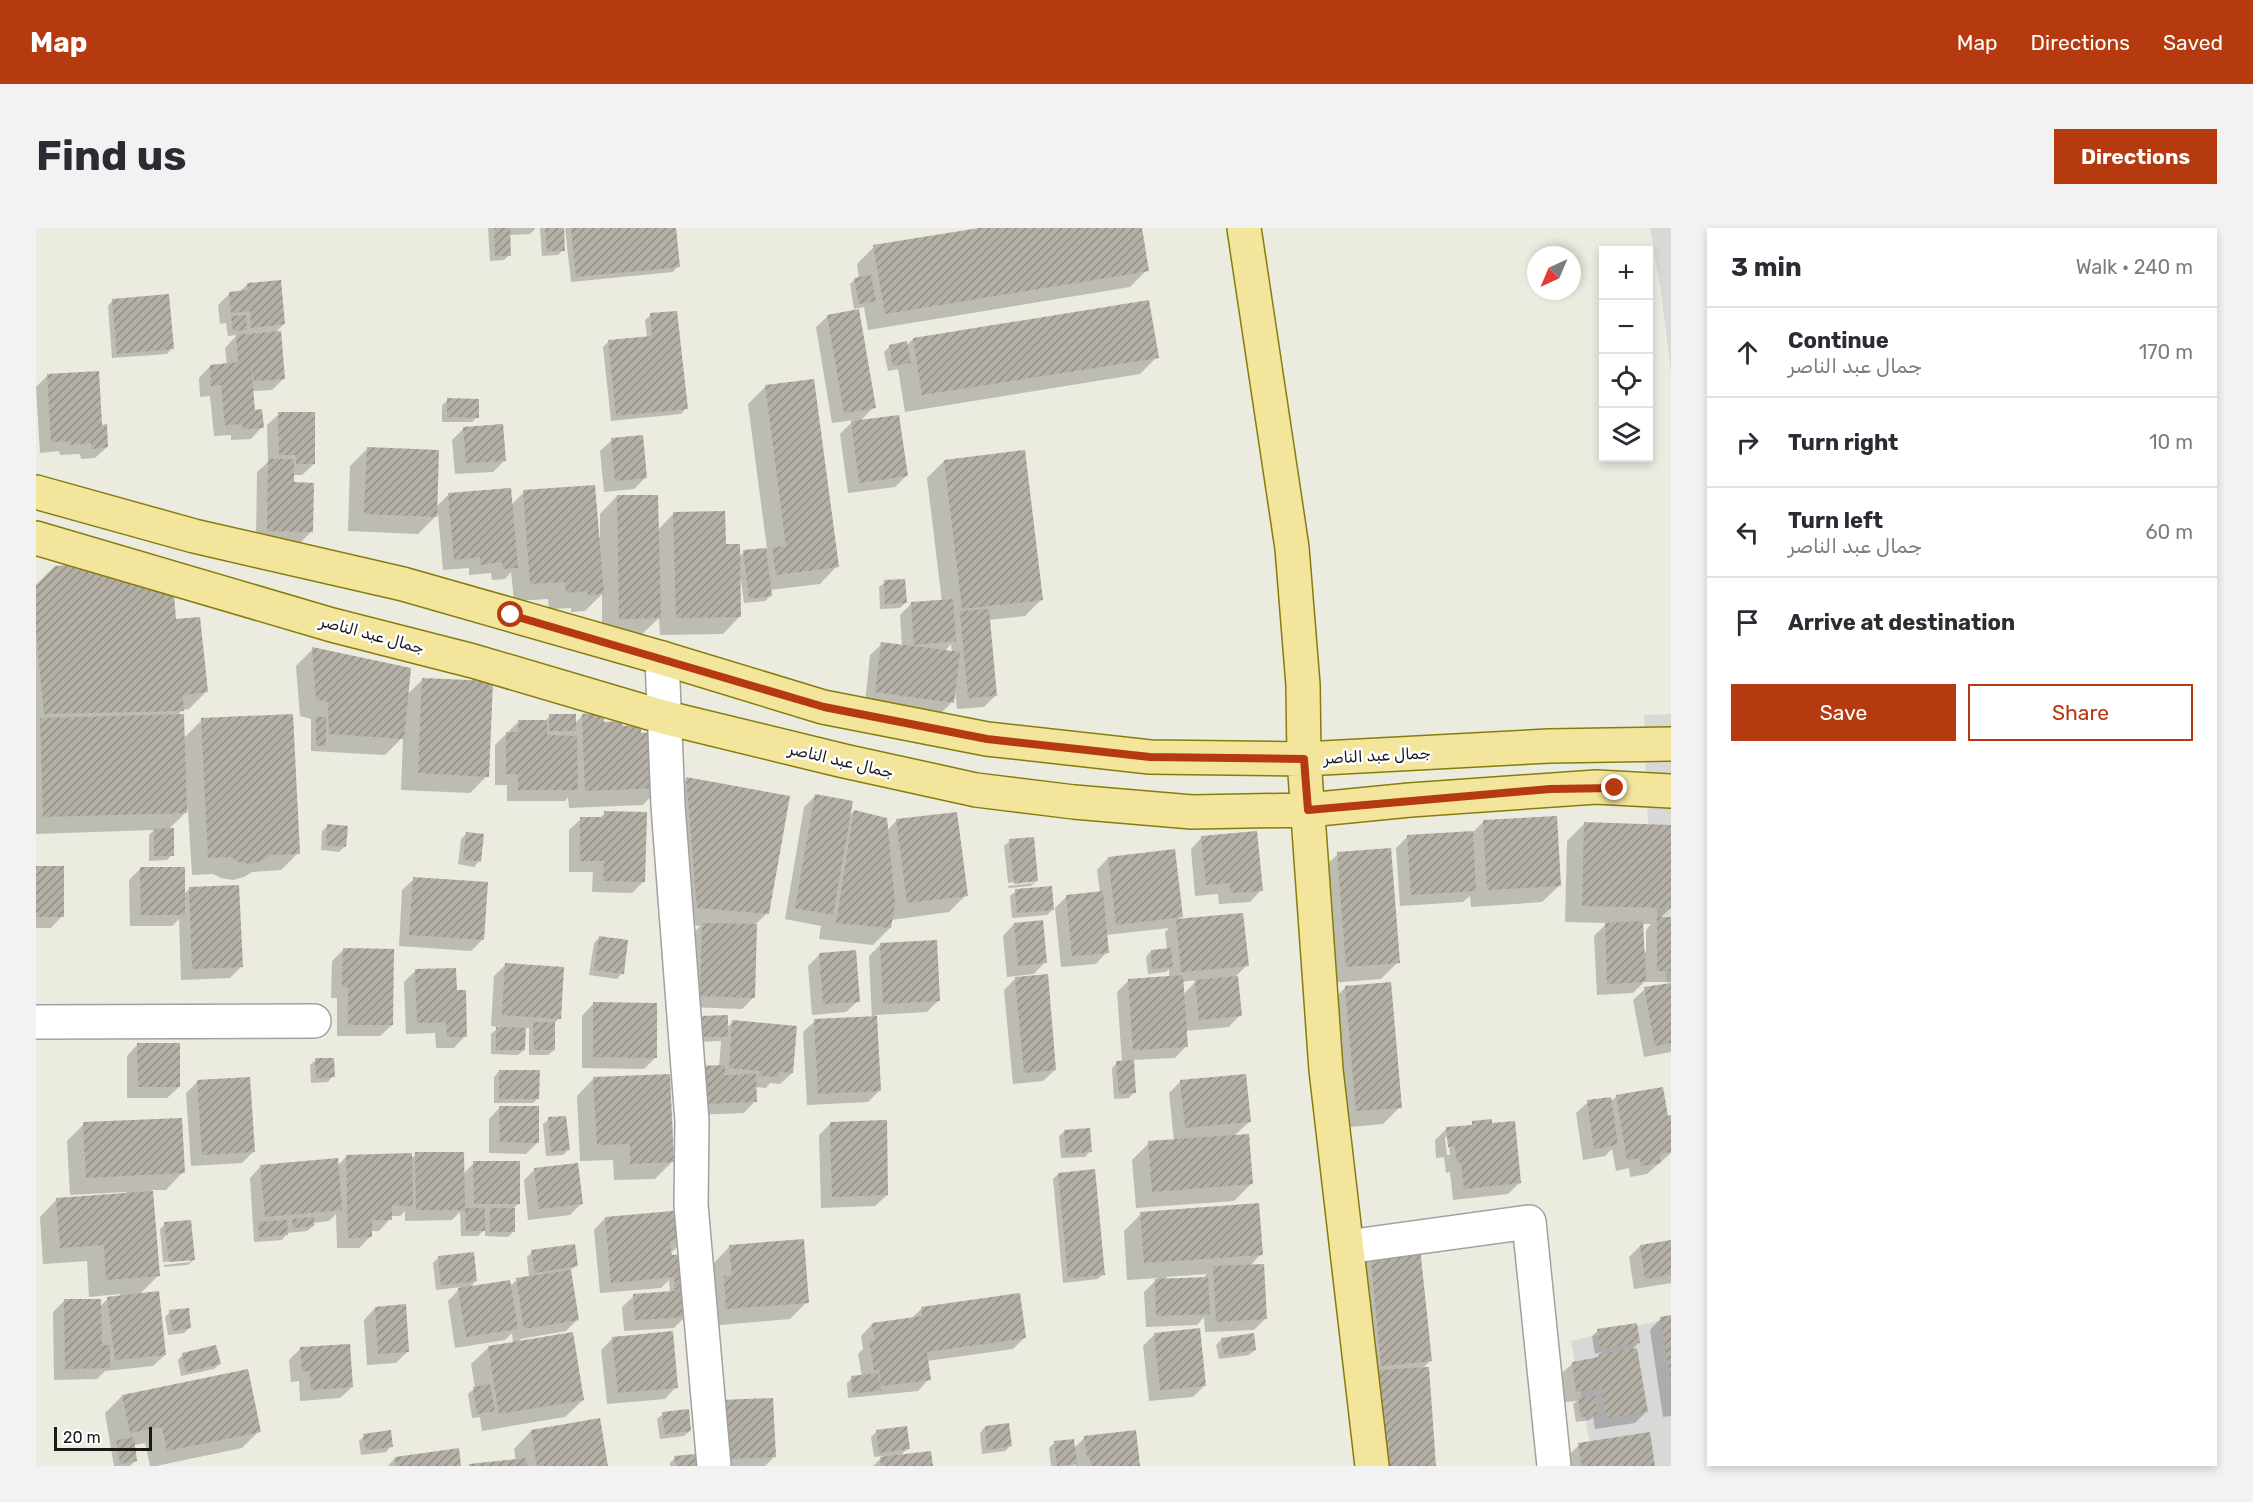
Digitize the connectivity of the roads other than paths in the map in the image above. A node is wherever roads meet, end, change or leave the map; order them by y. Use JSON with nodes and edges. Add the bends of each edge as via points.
{"nodes":[{"id":1,"x":1244,"y":228,"type":"edge"},
{"id":2,"x":36,"y":492,"type":"edge"},
{"id":3,"x":36,"y":538,"type":"edge"},
{"id":4,"x":662,"y":658,"type":"junction"},
{"id":5,"x":663,"y":717,"type":"junction"},
{"id":6,"x":1671,"y":744,"type":"edge"},
{"id":7,"x":1304,"y":759,"type":"junction"},
{"id":8,"x":1671,"y":790,"type":"edge"},
{"id":9,"x":1308,"y":810,"type":"junction"},
{"id":10,"x":314,"y":1021,"type":"dead end"},
{"id":11,"x":36,"y":1022,"type":"edge"},
{"id":12,"x":1347,"y":1247,"type":"junction"},
{"id":13,"x":714,"y":1466,"type":"edge"},
{"id":14,"x":1372,"y":1466,"type":"edge"},
{"id":15,"x":1554,"y":1466,"type":"edge"}],
"edges":[{"from":1,"to":7,"type":"main road","via":[[1292,548],[1303,685]]},
{"from":2,"to":4,"type":"main road","name":"جمال عبد الناصر","via":[[194,536],[403,584]]},
{"from":3,"to":5,"type":"main road","name":"جمال عبد الناصر"},
{"from":4,"to":5,"type":"street"},
{"from":4,"to":7,"type":"main road","name":"جمال عبد الناصر","via":[[824,707],[987,739],[1150,757]]},
{"from":5,"to":9,"type":"main road","name":"جمال عبد الناصر","via":[[976,790],[1192,812]]},
{"from":5,"to":13,"type":"street","via":[[692,1121],[691,1205]]},
{"from":6,"to":7,"type":"main road","name":"جمال عبد الناصر"},
{"from":7,"to":9,"type":"main road"},
{"from":8,"to":9,"type":"main road","name":"جمال عبد الناصر","via":[[1550,789]]},
{"from":9,"to":12,"type":"main road","via":[[1326,1070]]},
{"from":10,"to":11,"type":"street"},
{"from":12,"to":14,"type":"main road"},
{"from":12,"to":15,"type":"street","via":[[1529,1222]]}]}
